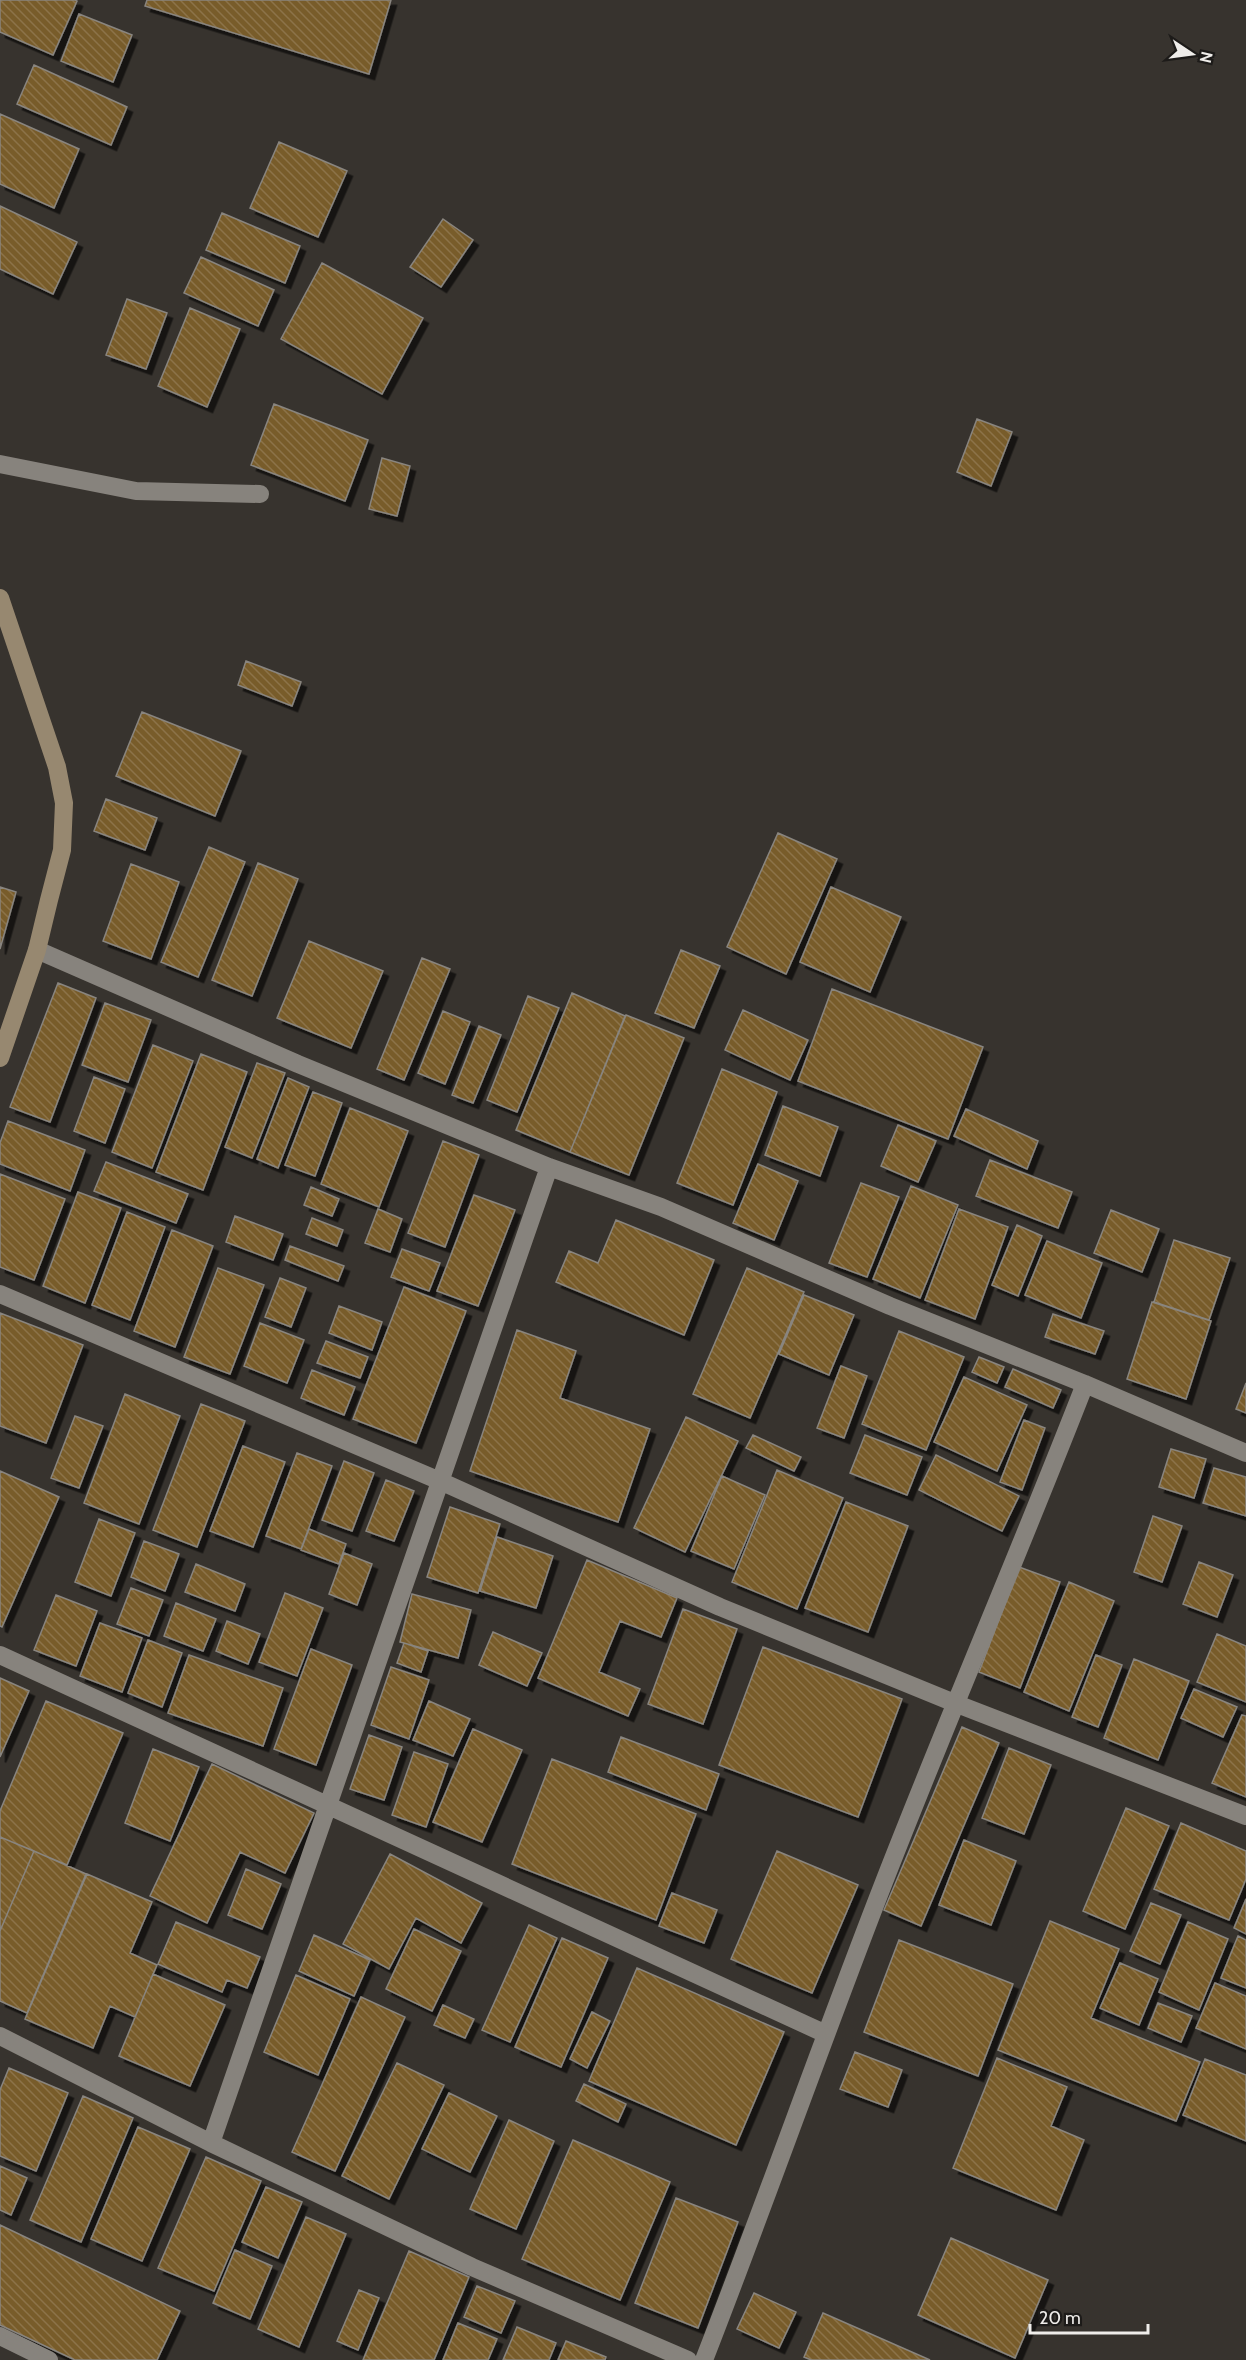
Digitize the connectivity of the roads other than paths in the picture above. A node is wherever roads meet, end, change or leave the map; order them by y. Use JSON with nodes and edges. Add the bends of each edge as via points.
{"nodes":[{"id":1,"x":0,"y":464,"type":"edge"},
{"id":2,"x":260,"y":494,"type":"dead end"},
{"id":3,"x":0,"y":598,"type":"edge"},
{"id":4,"x":37,"y":950,"type":"junction"},
{"id":5,"x":3,"y":1038,"type":"edge"},
{"id":6,"x":0,"y":1058,"type":"edge"},
{"id":7,"x":549,"y":1167,"type":"junction"},
{"id":8,"x":0,"y":1294,"type":"edge"},
{"id":9,"x":1085,"y":1384,"type":"junction"},
{"id":10,"x":1246,"y":1453,"type":"edge"},
{"id":11,"x":440,"y":1481,"type":"junction"},
{"id":12,"x":0,"y":1655,"type":"edge"},
{"id":13,"x":957,"y":1704,"type":"junction"},
{"id":14,"x":327,"y":1805,"type":"junction"},
{"id":15,"x":1246,"y":1816,"type":"edge"},
{"id":16,"x":825,"y":2034,"type":"junction"},
{"id":17,"x":0,"y":2036,"type":"edge"},
{"id":18,"x":211,"y":2143,"type":"junction"},
{"id":19,"x":0,"y":2336,"type":"edge"},
{"id":20,"x":49,"y":2360,"type":"edge"},
{"id":21,"x":688,"y":2360,"type":"edge"},
{"id":22,"x":704,"y":2360,"type":"edge"}],
"edges":[{"from":1,"to":2,"type":"street","via":[[136,491]]},
{"from":3,"to":4,"type":"street","via":[[57,767],[64,803],[62,850]]},
{"from":4,"to":5,"type":"street"},
{"from":4,"to":7,"type":"street","via":[[298,1064]]},
{"from":5,"to":6,"type":"street"},
{"from":7,"to":9,"type":"street","via":[[661,1207],[890,1306]]},
{"from":7,"to":11,"type":"street"},
{"from":8,"to":11,"type":"street"},
{"from":9,"to":10,"type":"street"},
{"from":9,"to":13,"type":"street"},
{"from":11,"to":13,"type":"street","via":[[720,1607]]},
{"from":11,"to":14,"type":"street"},
{"from":12,"to":14,"type":"street"},
{"from":13,"to":15,"type":"street"},
{"from":13,"to":16,"type":"street"},
{"from":14,"to":16,"type":"street"},
{"from":14,"to":18,"type":"street"},
{"from":16,"to":22,"type":"street","via":[[763,2210]]},
{"from":17,"to":18,"type":"street"},
{"from":18,"to":21,"type":"street","via":[[472,2267]]},
{"from":19,"to":20,"type":"street"}]}
